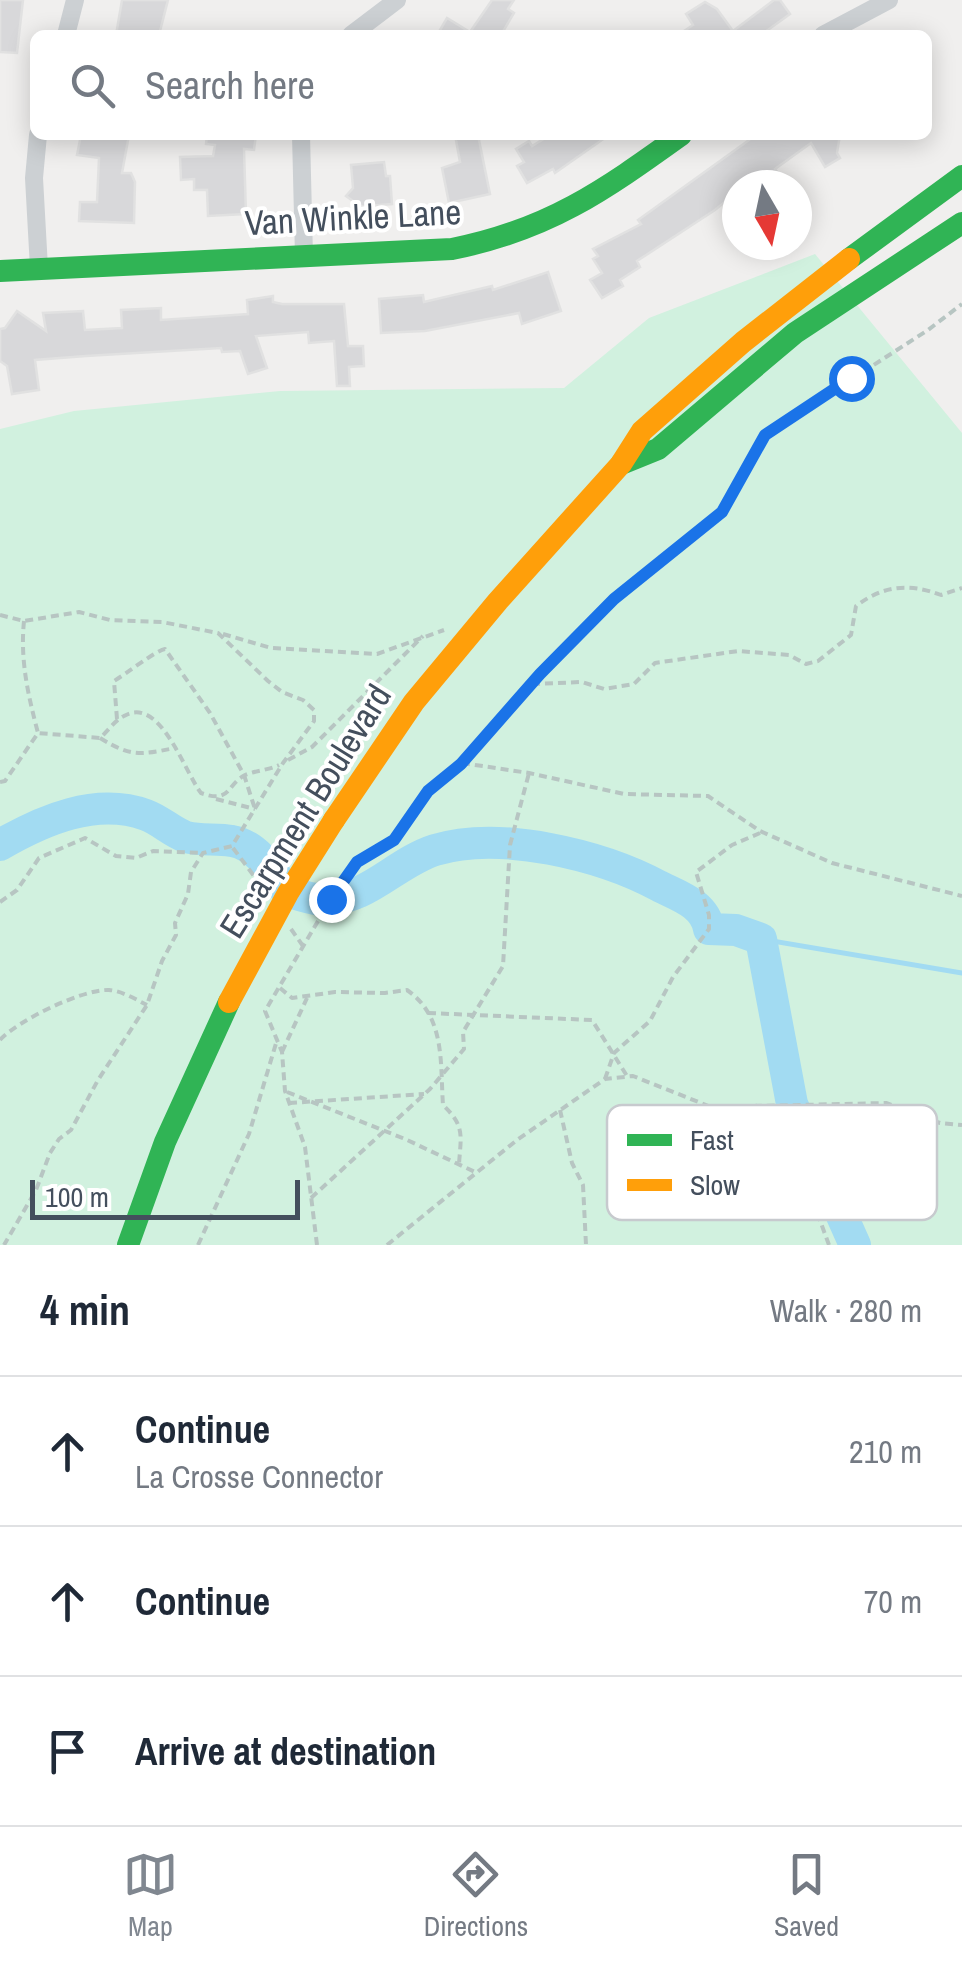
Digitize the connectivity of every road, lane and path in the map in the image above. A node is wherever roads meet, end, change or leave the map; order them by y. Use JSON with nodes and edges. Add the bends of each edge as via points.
{"nodes":[{"id":1,"x":75,"y":0,"type":"edge"},
{"id":2,"x":398,"y":0,"type":"edge"},
{"id":3,"x":881,"y":2,"type":"edge"},
{"id":4,"x":67,"y":30,"type":"edge"},
{"id":5,"x":358,"y":30,"type":"edge"},
{"id":6,"x":832,"y":30,"type":"edge"},
{"id":7,"x":38,"y":140,"type":"edge"},
{"id":8,"x":302,"y":140,"type":"edge"},
{"id":9,"x":674,"y":140,"type":"edge"},
{"id":10,"x":962,"y":176,"type":"edge"},
{"id":11,"x":962,"y":223,"type":"edge"},
{"id":12,"x":304,"y":256,"type":"junction"},
{"id":13,"x":39,"y":268,"type":"junction"},
{"id":14,"x":0,"y":272,"type":"edge"},
{"id":15,"x":962,"y":304,"type":"edge"},
{"id":16,"x":622,"y":464,"type":"junction"},
{"id":17,"x":962,"y":588,"type":"edge"},
{"id":18,"x":0,"y":615,"type":"edge"},
{"id":19,"x":24,"y":621,"type":"junction"},
{"id":20,"x":444,"y":630,"type":"dead end"},
{"id":21,"x":218,"y":633,"type":"junction"},
{"id":22,"x":424,"y":636,"type":"junction"},
{"id":23,"x":532,"y":684,"type":"junction"},
{"id":24,"x":118,"y":721,"type":"junction"},
{"id":25,"x":38,"y":733,"type":"junction"},
{"id":26,"x":100,"y":738,"type":"junction"},
{"id":27,"x":175,"y":748,"type":"junction"},
{"id":28,"x":283,"y":764,"type":"junction"},
{"id":29,"x":461,"y":764,"type":"junction"},
{"id":30,"x":529,"y":773,"type":"junction"},
{"id":31,"x":244,"y":775,"type":"junction"},
{"id":32,"x":0,"y":782,"type":"edge"},
{"id":33,"x":212,"y":797,"type":"junction"},
{"id":34,"x":255,"y":810,"type":"junction"},
{"id":35,"x":762,"y":832,"type":"junction"},
{"id":36,"x":203,"y":853,"type":"junction"},
{"id":37,"x":962,"y":896,"type":"edge"},
{"id":38,"x":0,"y":902,"type":"edge"},
{"id":39,"x":280,"y":988,"type":"junction"},
{"id":40,"x":307,"y":998,"type":"junction"},
{"id":41,"x":146,"y":1004,"type":"junction"},
{"id":42,"x":428,"y":1013,"type":"junction"},
{"id":43,"x":476,"y":1016,"type":"junction"},
{"id":44,"x":0,"y":1040,"type":"edge"},
{"id":45,"x":277,"y":1040,"type":"junction"},
{"id":46,"x":282,"y":1052,"type":"junction"},
{"id":47,"x":614,"y":1052,"type":"junction"},
{"id":48,"x":443,"y":1071,"type":"junction"},
{"id":49,"x":626,"y":1076,"type":"junction"},
{"id":50,"x":605,"y":1080,"type":"junction"},
{"id":51,"x":285,"y":1091,"type":"junction"},
{"id":52,"x":425,"y":1094,"type":"junction"},
{"id":53,"x":311,"y":1101,"type":"junction"},
{"id":54,"x":289,"y":1103,"type":"junction"},
{"id":55,"x":754,"y":1104,"type":"joint"},
{"id":56,"x":704,"y":1105,"type":"edge"},
{"id":57,"x":743,"y":1105,"type":"edge"},
{"id":58,"x":891,"y":1105,"type":"edge"},
{"id":59,"x":560,"y":1110,"type":"junction"},
{"id":60,"x":937,"y":1122,"type":"edge"},
{"id":61,"x":962,"y":1125,"type":"edge"},
{"id":62,"x":384,"y":1130,"type":"junction"},
{"id":63,"x":459,"y":1164,"type":"junction"},
{"id":64,"x":476,"y":1172,"type":"junction"},
{"id":65,"x":311,"y":1198,"type":"junction"},
{"id":66,"x":820,"y":1220,"type":"edge"},
{"id":67,"x":4,"y":1245,"type":"edge"},
{"id":68,"x":128,"y":1245,"type":"edge"},
{"id":69,"x":198,"y":1245,"type":"edge"},
{"id":70,"x":317,"y":1245,"type":"edge"},
{"id":71,"x":387,"y":1245,"type":"edge"},
{"id":72,"x":586,"y":1245,"type":"edge"},
{"id":73,"x":828,"y":1245,"type":"edge"}],
"edges":[{"from":1,"to":4,"type":"street"},
{"from":2,"to":5,"type":"street"},
{"from":3,"to":6,"type":"street"},
{"from":7,"to":13,"type":"street"},
{"from":8,"to":12,"type":"street"},
{"from":9,"to":12,"type":"main road","name":"Van Winkle Lane","via":[[572,212],[504,240]]},
{"from":10,"to":16,"type":"main road","name":"Escarpment Boulevard","via":[[743,342],[642,431]]},
{"from":11,"to":16,"type":"main road","name":"Escarpment Boulevard","via":[[795,333],[658,448]]},
{"from":12,"to":13,"type":"main road","name":"Van Winkle Lane"},
{"from":13,"to":14,"type":"main road","name":"Van Winkle Lane"},
{"from":15,"to":23,"type":"path","via":[[765,435],[722,512],[614,599]]},
{"from":16,"to":68,"type":"main road","name":"Escarpment Boulevard","bridge":true,"via":[[414,702],[334,820],[229,1002],[165,1142]]},
{"from":17,"to":23,"type":"path","via":[[941,595],[916,586],[873,594],[856,606],[851,635],[818,662],[738,651],[655,664],[634,684],[604,689],[582,682]]},
{"from":18,"to":19,"type":"path"},
{"from":19,"to":21,"type":"path","via":[[79,612]]},
{"from":19,"to":25,"type":"path","via":[[21,647]]},
{"from":20,"to":22,"type":"path"},
{"from":21,"to":22,"type":"path","via":[[271,648],[377,654]]},
{"from":21,"to":28,"type":"path","via":[[268,681],[314,710],[314,721]]},
{"from":22,"to":28,"type":"path","via":[[312,747]]},
{"from":23,"to":29,"type":"path"},
{"from":24,"to":26,"type":"path"},
{"from":24,"to":27,"type":"path","via":[[139,711],[158,719]]},
{"from":24,"to":31,"type":"path","via":[[114,681],[165,649]]},
{"from":25,"to":26,"type":"path"},
{"from":25,"to":32,"type":"path"},
{"from":26,"to":27,"type":"path","via":[[138,756]]},
{"from":27,"to":33,"type":"path","via":[[201,793]]},
{"from":28,"to":31,"type":"path"},
{"from":28,"to":34,"type":"path"},
{"from":29,"to":30,"type":"path"},
{"from":29,"to":39,"type":"path","via":[[428,791],[394,840],[357,862]]},
{"from":30,"to":35,"type":"path","via":[[624,794],[708,796]]},
{"from":30,"to":43,"type":"path","via":[[510,845],[504,966]]},
{"from":31,"to":33,"type":"path","via":[[226,795]]},
{"from":31,"to":34,"type":"path"},
{"from":33,"to":34,"type":"path"},
{"from":34,"to":36,"type":"path","via":[[232,846]]},
{"from":35,"to":37,"type":"path","via":[[832,864]]},
{"from":35,"to":47,"type":"path","via":[[732,844],[696,872],[709,929],[650,1021]]},
{"from":36,"to":38,"type":"path","via":[[116,856],[85,838],[39,858]]},
{"from":36,"to":41,"type":"path"},
{"from":39,"to":40,"type":"path","via":[[292,998]]},
{"from":39,"to":45,"type":"path","via":[[265,1011]]},
{"from":40,"to":42,"type":"path","via":[[406,990]]},
{"from":40,"to":46,"type":"path"},
{"from":41,"to":44,"type":"path","via":[[106,989],[48,1008]]},
{"from":41,"to":67,"type":"path","via":[[71,1130],[50,1153]]},
{"from":42,"to":43,"type":"path"},
{"from":42,"to":48,"type":"path"},
{"from":43,"to":47,"type":"path","via":[[592,1020]]},
{"from":43,"to":48,"type":"path","via":[[463,1032],[464,1049]]},
{"from":45,"to":46,"type":"path"},
{"from":45,"to":69,"type":"path","via":[[249,1134]]},
{"from":46,"to":51,"type":"path"},
{"from":47,"to":49,"type":"path"},
{"from":47,"to":50,"type":"path"},
{"from":48,"to":52,"type":"path"},
{"from":48,"to":63,"type":"path","via":[[443,1105],[461,1128]]},
{"from":49,"to":50,"type":"path"},
{"from":49,"to":56,"type":"path"},
{"from":50,"to":59,"type":"path"},
{"from":51,"to":53,"type":"path"},
{"from":51,"to":54,"type":"path"},
{"from":52,"to":53,"type":"path"},
{"from":52,"to":62,"type":"path"},
{"from":53,"to":54,"type":"path"},
{"from":53,"to":62,"type":"path"},
{"from":54,"to":65,"type":"path"},
{"from":55,"to":57,"type":"path"},
{"from":55,"to":58,"type":"path"},
{"from":59,"to":64,"type":"path"},
{"from":59,"to":72,"type":"path","via":[[583,1185]]},
{"from":60,"to":61,"type":"path"},
{"from":62,"to":63,"type":"path"},
{"from":62,"to":65,"type":"path"},
{"from":63,"to":64,"type":"path"},
{"from":64,"to":71,"type":"path"},
{"from":65,"to":70,"type":"path"},
{"from":66,"to":73,"type":"path"}]}
